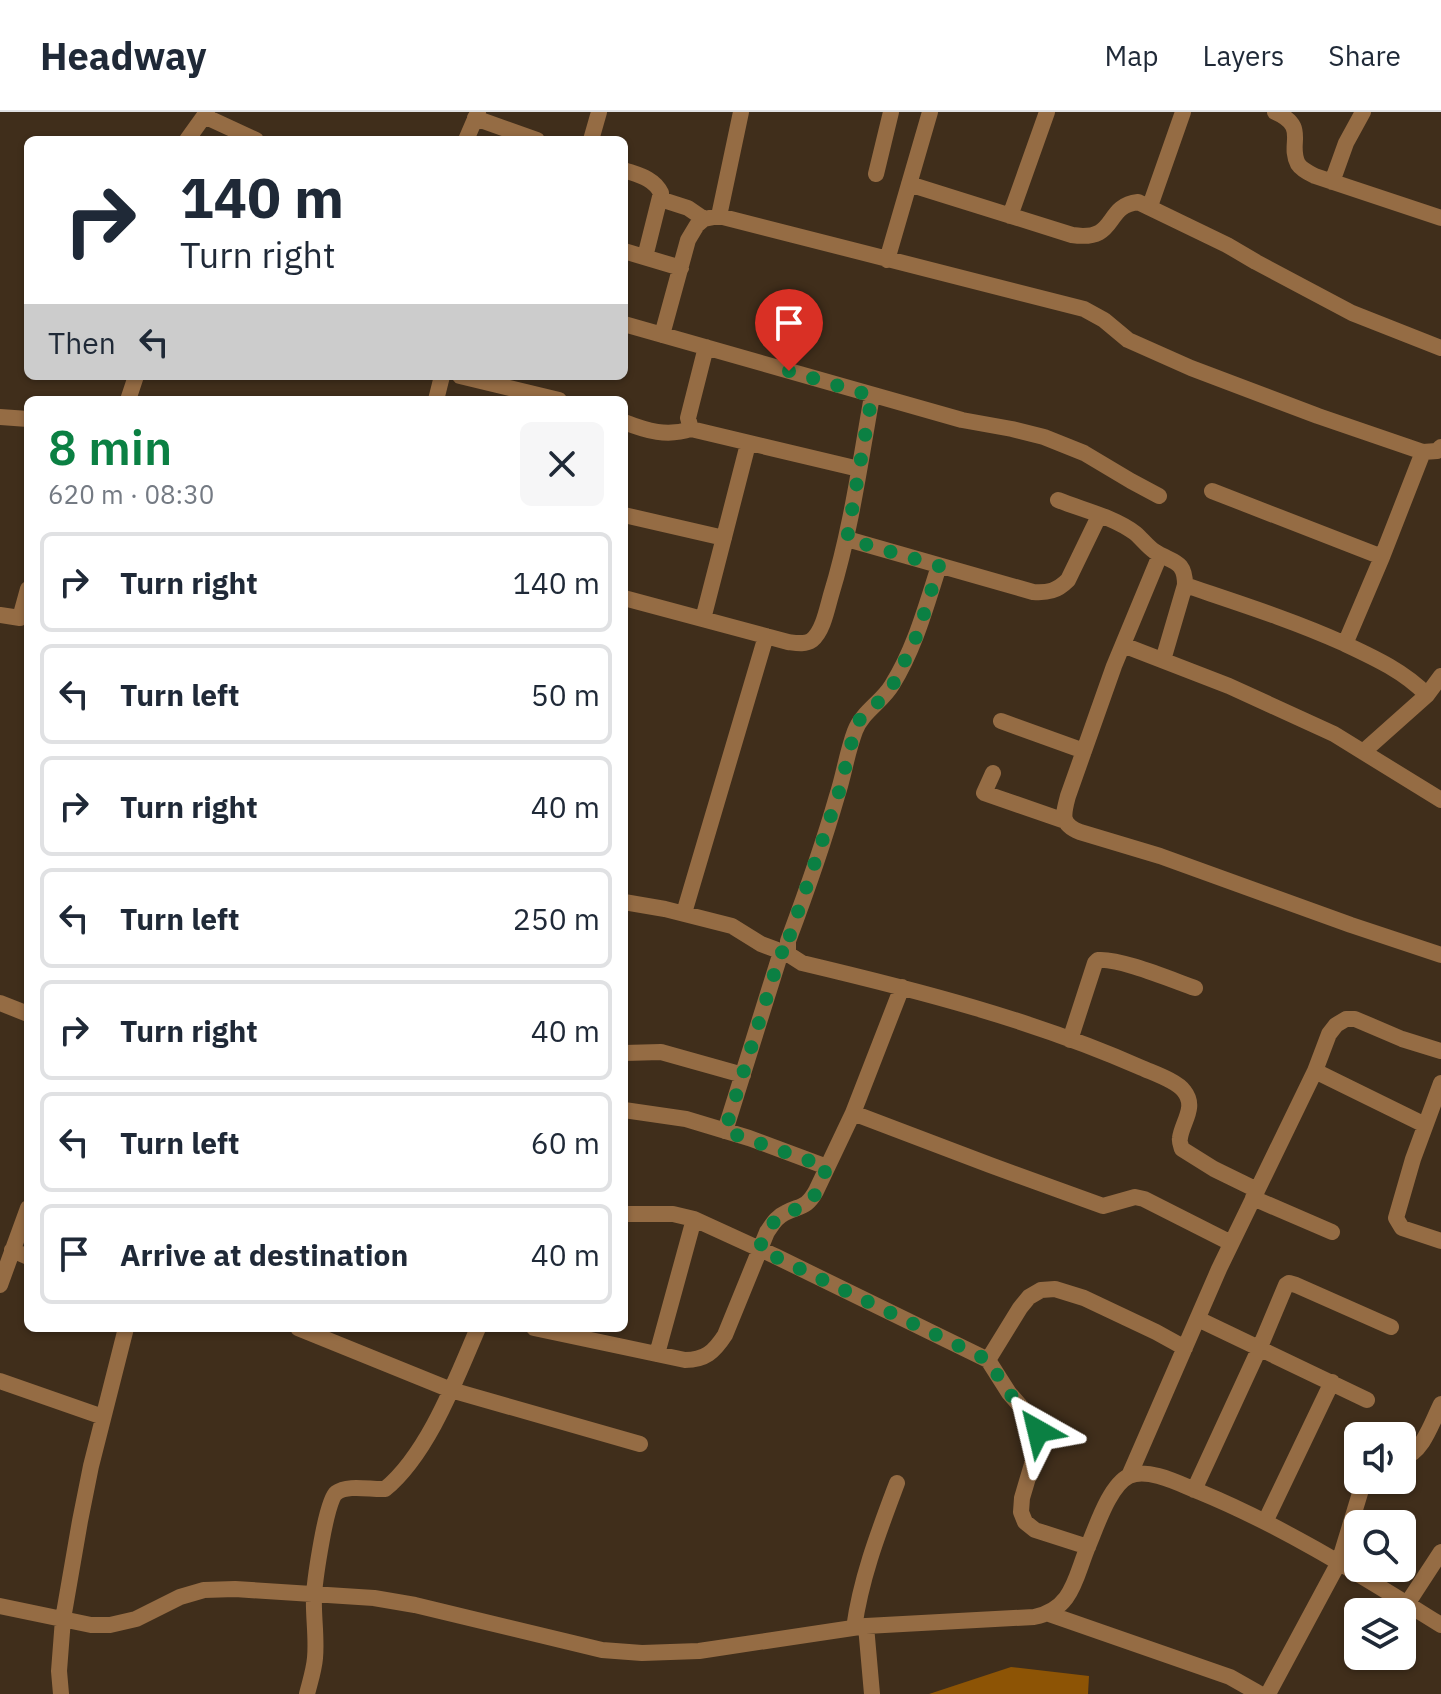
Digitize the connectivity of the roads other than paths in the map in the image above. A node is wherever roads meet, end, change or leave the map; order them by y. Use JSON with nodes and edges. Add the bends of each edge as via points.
{"nodes":[{"id":1,"x":599,"y":112,"type":"edge"},
{"id":2,"x":741,"y":112,"type":"edge"},
{"id":3,"x":891,"y":112,"type":"edge"},
{"id":4,"x":930,"y":112,"type":"edge"},
{"id":5,"x":1047,"y":112,"type":"edge"},
{"id":6,"x":1183,"y":112,"type":"edge"},
{"id":7,"x":1275,"y":112,"type":"edge"},
{"id":8,"x":1363,"y":112,"type":"edge"},
{"id":9,"x":206,"y":114,"type":"edge"},
{"id":10,"x":477,"y":115,"type":"edge"},
{"id":11,"x":190,"y":136,"type":"edge"},
{"id":12,"x":248,"y":136,"type":"edge"},
{"id":13,"x":468,"y":136,"type":"edge"},
{"id":14,"x":527,"y":136,"type":"edge"},
{"id":15,"x":592,"y":136,"type":"edge"},
{"id":16,"x":628,"y":171,"type":"edge"},
{"id":17,"x":876,"y":174,"type":"dead end"},
{"id":18,"x":1332,"y":182,"type":"junction"},
{"id":19,"x":909,"y":184,"type":"junction"},
{"id":20,"x":660,"y":199,"type":"junction"},
{"id":21,"x":1150,"y":206,"type":"junction"},
{"id":22,"x":1439,"y":212,"type":"edge"},
{"id":23,"x":1010,"y":216,"type":"junction"},
{"id":24,"x":712,"y":218,"type":"junction"},
{"id":25,"x":628,"y":252,"type":"edge"},
{"id":26,"x":645,"y":257,"type":"junction"},
{"id":27,"x":887,"y":260,"type":"junction"},
{"id":28,"x":681,"y":268,"type":"junction"},
{"id":29,"x":628,"y":325,"type":"edge"},
{"id":30,"x":662,"y":335,"type":"junction"},
{"id":31,"x":706,"y":347,"type":"junction"},
{"id":32,"x":1441,"y":348,"type":"edge"},
{"id":33,"x":476,"y":380,"type":"edge"},
{"id":34,"x":542,"y":396,"type":"edge"},
{"id":35,"x":872,"y":396,"type":"junction"},
{"id":36,"x":0,"y":417,"type":"edge"},
{"id":37,"x":24,"y":419,"type":"edge"},
{"id":38,"x":628,"y":423,"type":"edge"},
{"id":39,"x":691,"y":429,"type":"junction"},
{"id":40,"x":748,"y":444,"type":"junction"},
{"id":41,"x":1441,"y":447,"type":"edge"},
{"id":42,"x":1423,"y":452,"type":"junction"},
{"id":43,"x":859,"y":469,"type":"junction"},
{"id":44,"x":1212,"y":491,"type":"dead end"},
{"id":45,"x":1159,"y":496,"type":"dead end"},
{"id":46,"x":1058,"y":500,"type":"dead end"},
{"id":47,"x":628,"y":516,"type":"edge"},
{"id":48,"x":1099,"y":516,"type":"junction"},
{"id":49,"x":724,"y":538,"type":"junction"},
{"id":50,"x":847,"y":539,"type":"junction"},
{"id":51,"x":1160,"y":555,"type":"junction"},
{"id":52,"x":1382,"y":557,"type":"junction"},
{"id":53,"x":939,"y":566,"type":"junction"},
{"id":54,"x":1185,"y":585,"type":"junction"},
{"id":55,"x":628,"y":599,"type":"edge"},
{"id":56,"x":24,"y":604,"type":"edge"},
{"id":57,"x":0,"y":615,"type":"edge"},
{"id":58,"x":703,"y":619,"type":"junction"},
{"id":59,"x":766,"y":636,"type":"junction"},
{"id":60,"x":1345,"y":644,"type":"junction"},
{"id":61,"x":1123,"y":645,"type":"junction"},
{"id":62,"x":1163,"y":660,"type":"junction"},
{"id":63,"x":1441,"y":676,"type":"edge"},
{"id":64,"x":1427,"y":695,"type":"junction"},
{"id":65,"x":1001,"y":721,"type":"dead end"},
{"id":66,"x":1084,"y":751,"type":"junction"},
{"id":67,"x":1363,"y":752,"type":"junction"},
{"id":68,"x":993,"y":773,"type":"dead end"},
{"id":69,"x":1441,"y":800,"type":"edge"},
{"id":70,"x":1065,"y":821,"type":"junction"},
{"id":71,"x":628,"y":903,"type":"edge"},
{"id":72,"x":684,"y":913,"type":"junction"},
{"id":73,"x":785,"y":953,"type":"junction"},
{"id":74,"x":1441,"y":955,"type":"edge"},
{"id":75,"x":902,"y":987,"type":"junction"},
{"id":76,"x":1195,"y":988,"type":"dead end"},
{"id":77,"x":0,"y":1003,"type":"edge"},
{"id":78,"x":24,"y":1012,"type":"edge"},
{"id":79,"x":1070,"y":1040,"type":"junction"},
{"id":80,"x":1441,"y":1051,"type":"edge"},
{"id":81,"x":628,"y":1053,"type":"edge"},
{"id":82,"x":1315,"y":1071,"type":"junction"},
{"id":83,"x":743,"y":1075,"type":"junction"},
{"id":84,"x":1441,"y":1083,"type":"edge"},
{"id":85,"x":628,"y":1111,"type":"edge"},
{"id":86,"x":853,"y":1113,"type":"junction"},
{"id":87,"x":1425,"y":1125,"type":"junction"},
{"id":88,"x":725,"y":1131,"type":"junction"},
{"id":89,"x":827,"y":1167,"type":"junction"},
{"id":90,"x":1255,"y":1194,"type":"junction"},
{"id":91,"x":628,"y":1214,"type":"edge"},
{"id":92,"x":24,"y":1218,"type":"edge"},
{"id":93,"x":694,"y":1219,"type":"junction"},
{"id":94,"x":1332,"y":1232,"type":"dead end"},
{"id":95,"x":1441,"y":1241,"type":"edge"},
{"id":96,"x":1231,"y":1243,"type":"junction"},
{"id":97,"x":759,"y":1249,"type":"junction"},
{"id":98,"x":12,"y":1250,"type":"junction"},
{"id":99,"x":24,"y":1255,"type":"edge"},
{"id":100,"x":0,"y":1285,"type":"edge"},
{"id":101,"x":1198,"y":1319,"type":"junction"},
{"id":102,"x":1391,"y":1327,"type":"dead end"},
{"id":103,"x":125,"y":1332,"type":"edge"},
{"id":104,"x":308,"y":1332,"type":"edge"},
{"id":105,"x":476,"y":1332,"type":"edge"},
{"id":106,"x":553,"y":1332,"type":"edge"},
{"id":107,"x":1260,"y":1347,"type":"junction"},
{"id":108,"x":1185,"y":1348,"type":"junction"},
{"id":109,"x":657,"y":1354,"type":"junction"},
{"id":110,"x":988,"y":1360,"type":"junction"},
{"id":111,"x":0,"y":1381,"type":"edge"},
{"id":112,"x":1332,"y":1382,"type":"junction"},
{"id":113,"x":451,"y":1390,"type":"junction"},
{"id":114,"x":1367,"y":1400,"type":"dead end"},
{"id":115,"x":1441,"y":1404,"type":"edge"},
{"id":116,"x":103,"y":1417,"type":"junction"},
{"id":117,"x":640,"y":1444,"type":"dead end"},
{"id":118,"x":1416,"y":1451,"type":"edge"},
{"id":119,"x":1129,"y":1476,"type":"junction"},
{"id":120,"x":897,"y":1483,"type":"dead end"},
{"id":121,"x":1194,"y":1490,"type":"junction"},
{"id":122,"x":1360,"y":1494,"type":"edge"},
{"id":123,"x":1265,"y":1522,"type":"junction"},
{"id":124,"x":1088,"y":1547,"type":"junction"},
{"id":125,"x":1441,"y":1552,"type":"edge"},
{"id":126,"x":1339,"y":1562,"type":"junction"},
{"id":127,"x":314,"y":1595,"type":"junction"},
{"id":128,"x":1397,"y":1598,"type":"edge"},
{"id":129,"x":1411,"y":1598,"type":"edge"},
{"id":130,"x":0,"y":1606,"type":"edge"},
{"id":131,"x":1416,"y":1610,"type":"edge"},
{"id":132,"x":1049,"y":1614,"type":"junction"},
{"id":133,"x":63,"y":1619,"type":"junction"},
{"id":134,"x":1441,"y":1625,"type":"edge"},
{"id":135,"x":860,"y":1627,"type":"junction"},
{"id":136,"x":61,"y":1694,"type":"edge"},
{"id":137,"x":307,"y":1694,"type":"edge"},
{"id":138,"x":872,"y":1694,"type":"edge"},
{"id":139,"x":1260,"y":1694,"type":"edge"},
{"id":140,"x":1268,"y":1694,"type":"edge"}],
"edges":[{"from":1,"to":15,"type":"street"},
{"from":2,"to":24,"type":"street"},
{"from":3,"to":17,"type":"street"},
{"from":4,"to":19,"type":"street"},
{"from":5,"to":23,"type":"street"},
{"from":6,"to":21,"type":"street"},
{"from":7,"to":18,"type":"street","via":[[1292,123],[1304,171]]},
{"from":8,"to":18,"type":"street"},
{"from":9,"to":11,"type":"street"},
{"from":9,"to":12,"type":"street"},
{"from":10,"to":13,"type":"street"},
{"from":10,"to":14,"type":"street"},
{"from":16,"to":20,"type":"street","via":[[657,185]]},
{"from":18,"to":22,"type":"street"},
{"from":19,"to":23,"type":"street"},
{"from":19,"to":27,"type":"street"},
{"from":20,"to":24,"type":"street"},
{"from":20,"to":26,"type":"street"},
{"from":21,"to":23,"type":"street","via":[[1130,203],[1105,229],[1084,237]]},
{"from":21,"to":32,"type":"street","via":[[1352,313]]},
{"from":24,"to":27,"type":"street"},
{"from":24,"to":28,"type":"street","via":[[697,225]]},
{"from":25,"to":26,"type":"street"},
{"from":26,"to":28,"type":"street"},
{"from":27,"to":42,"type":"street","via":[[1084,309],[1128,340],[1243,388]]},
{"from":28,"to":30,"type":"street"},
{"from":29,"to":30,"type":"street"},
{"from":30,"to":31,"type":"street"},
{"from":31,"to":35,"type":"street"},
{"from":31,"to":39,"type":"street","via":[[690,409]]},
{"from":33,"to":34,"type":"street"},
{"from":35,"to":43,"type":"street"},
{"from":35,"to":45,"type":"street","via":[[1044,437],[1084,453]]},
{"from":36,"to":37,"type":"street"},
{"from":38,"to":39,"type":"street","via":[[657,433]]},
{"from":39,"to":40,"type":"street"},
{"from":40,"to":43,"type":"street"},
{"from":40,"to":49,"type":"street"},
{"from":41,"to":42,"type":"street"},
{"from":42,"to":52,"type":"street"},
{"from":43,"to":50,"type":"street"},
{"from":44,"to":52,"type":"street"},
{"from":46,"to":48,"type":"street"},
{"from":47,"to":49,"type":"street"},
{"from":48,"to":51,"type":"street","via":[[1123,526]]},
{"from":48,"to":53,"type":"street","via":[[1068,580],[1047,593]]},
{"from":49,"to":58,"type":"street"},
{"from":50,"to":53,"type":"street"},
{"from":50,"to":59,"type":"street","via":[[817,634],[800,644]]},
{"from":51,"to":54,"type":"street","via":[[1180,564]]},
{"from":51,"to":61,"type":"street"},
{"from":52,"to":60,"type":"street"},
{"from":53,"to":73,"type":"street","via":[[918,633],[895,681],[854,733]]},
{"from":54,"to":60,"type":"street"},
{"from":54,"to":62,"type":"street"},
{"from":55,"to":58,"type":"street"},
{"from":56,"to":57,"type":"street","via":[[20,618]]},
{"from":58,"to":59,"type":"street"},
{"from":59,"to":72,"type":"street"},
{"from":60,"to":64,"type":"street"},
{"from":61,"to":62,"type":"street"},
{"from":61,"to":66,"type":"street"},
{"from":62,"to":67,"type":"street","via":[[1322,728]]},
{"from":63,"to":64,"type":"street"},
{"from":64,"to":67,"type":"street"},
{"from":65,"to":66,"type":"street"},
{"from":66,"to":70,"type":"street"},
{"from":67,"to":69,"type":"street"},
{"from":68,"to":70,"type":"street","via":[[984,793]]},
{"from":70,"to":74,"type":"street","via":[[1080,832]]},
{"from":71,"to":72,"type":"street"},
{"from":72,"to":73,"type":"street","via":[[732,926]]},
{"from":73,"to":75,"type":"street","via":[[802,963]]},
{"from":73,"to":83,"type":"street"},
{"from":75,"to":79,"type":"street"},
{"from":75,"to":86,"type":"street"},
{"from":76,"to":79,"type":"street","via":[[1098,960]]},
{"from":77,"to":78,"type":"street"},
{"from":79,"to":90,"type":"street","via":[[1184,1090],[1189,1103],[1179,1139],[1182,1149]]},
{"from":80,"to":82,"type":"street","via":[[1346,1019],[1329,1034]]},
{"from":81,"to":83,"type":"street","via":[[661,1052]]},
{"from":82,"to":87,"type":"street"},
{"from":82,"to":90,"type":"street"},
{"from":83,"to":88,"type":"street"},
{"from":84,"to":87,"type":"street"},
{"from":85,"to":88,"type":"street"},
{"from":86,"to":89,"type":"street"},
{"from":86,"to":96,"type":"street","via":[[1103,1206],[1144,1199]]},
{"from":87,"to":95,"type":"street","via":[[1396,1218],[1402,1228]]},
{"from":88,"to":89,"type":"street"},
{"from":89,"to":97,"type":"street","via":[[810,1202],[775,1220]]},
{"from":90,"to":94,"type":"street"},
{"from":90,"to":96,"type":"street"},
{"from":91,"to":93,"type":"street"},
{"from":92,"to":98,"type":"street"},
{"from":93,"to":97,"type":"street"},
{"from":93,"to":109,"type":"street"},
{"from":96,"to":101,"type":"street"},
{"from":97,"to":109,"type":"street","via":[[716,1349],[697,1360]]},
{"from":97,"to":110,"type":"street"},
{"from":98,"to":99,"type":"street"},
{"from":98,"to":100,"type":"street"},
{"from":101,"to":107,"type":"street"},
{"from":101,"to":108,"type":"street"},
{"from":102,"to":107,"type":"street","via":[[1289,1283]]},
{"from":103,"to":116,"type":"street"},
{"from":104,"to":113,"type":"street"},
{"from":105,"to":113,"type":"street"},
{"from":106,"to":109,"type":"street"},
{"from":107,"to":112,"type":"street"},
{"from":107,"to":121,"type":"street"},
{"from":108,"to":110,"type":"street","via":[[1055,1289],[1029,1297]]},
{"from":108,"to":119,"type":"street"},
{"from":110,"to":124,"type":"street","via":[[1038,1431],[1022,1498],[1025,1522]]},
{"from":111,"to":116,"type":"street"},
{"from":112,"to":114,"type":"street"},
{"from":112,"to":123,"type":"street"},
{"from":113,"to":117,"type":"street"},
{"from":113,"to":127,"type":"street","via":[[414,1460],[397,1479],[385,1489],[346,1489],[331,1498]]},
{"from":115,"to":118,"type":"street"},
{"from":116,"to":133,"type":"street"},
{"from":119,"to":121,"type":"street","via":[[1163,1477]]},
{"from":119,"to":124,"type":"street","via":[[1109,1499]]},
{"from":120,"to":135,"type":"street","via":[[859,1595]]},
{"from":121,"to":123,"type":"street"},
{"from":122,"to":126,"type":"street"},
{"from":123,"to":126,"type":"street"},
{"from":124,"to":132,"type":"street","via":[[1074,1586]]},
{"from":125,"to":129,"type":"street"},
{"from":126,"to":128,"type":"street"},
{"from":126,"to":140,"type":"street"},
{"from":127,"to":133,"type":"street","via":[[204,1590],[110,1625]]},
{"from":127,"to":135,"type":"street","via":[[415,1605],[602,1650],[642,1653],[699,1651]]},
{"from":127,"to":137,"type":"street","via":[[315,1661]]},
{"from":130,"to":133,"type":"street"},
{"from":131,"to":134,"type":"street"},
{"from":132,"to":135,"type":"street"},
{"from":132,"to":139,"type":"street","via":[[1230,1677]]},
{"from":133,"to":136,"type":"street"},
{"from":135,"to":138,"type":"street"}]}
